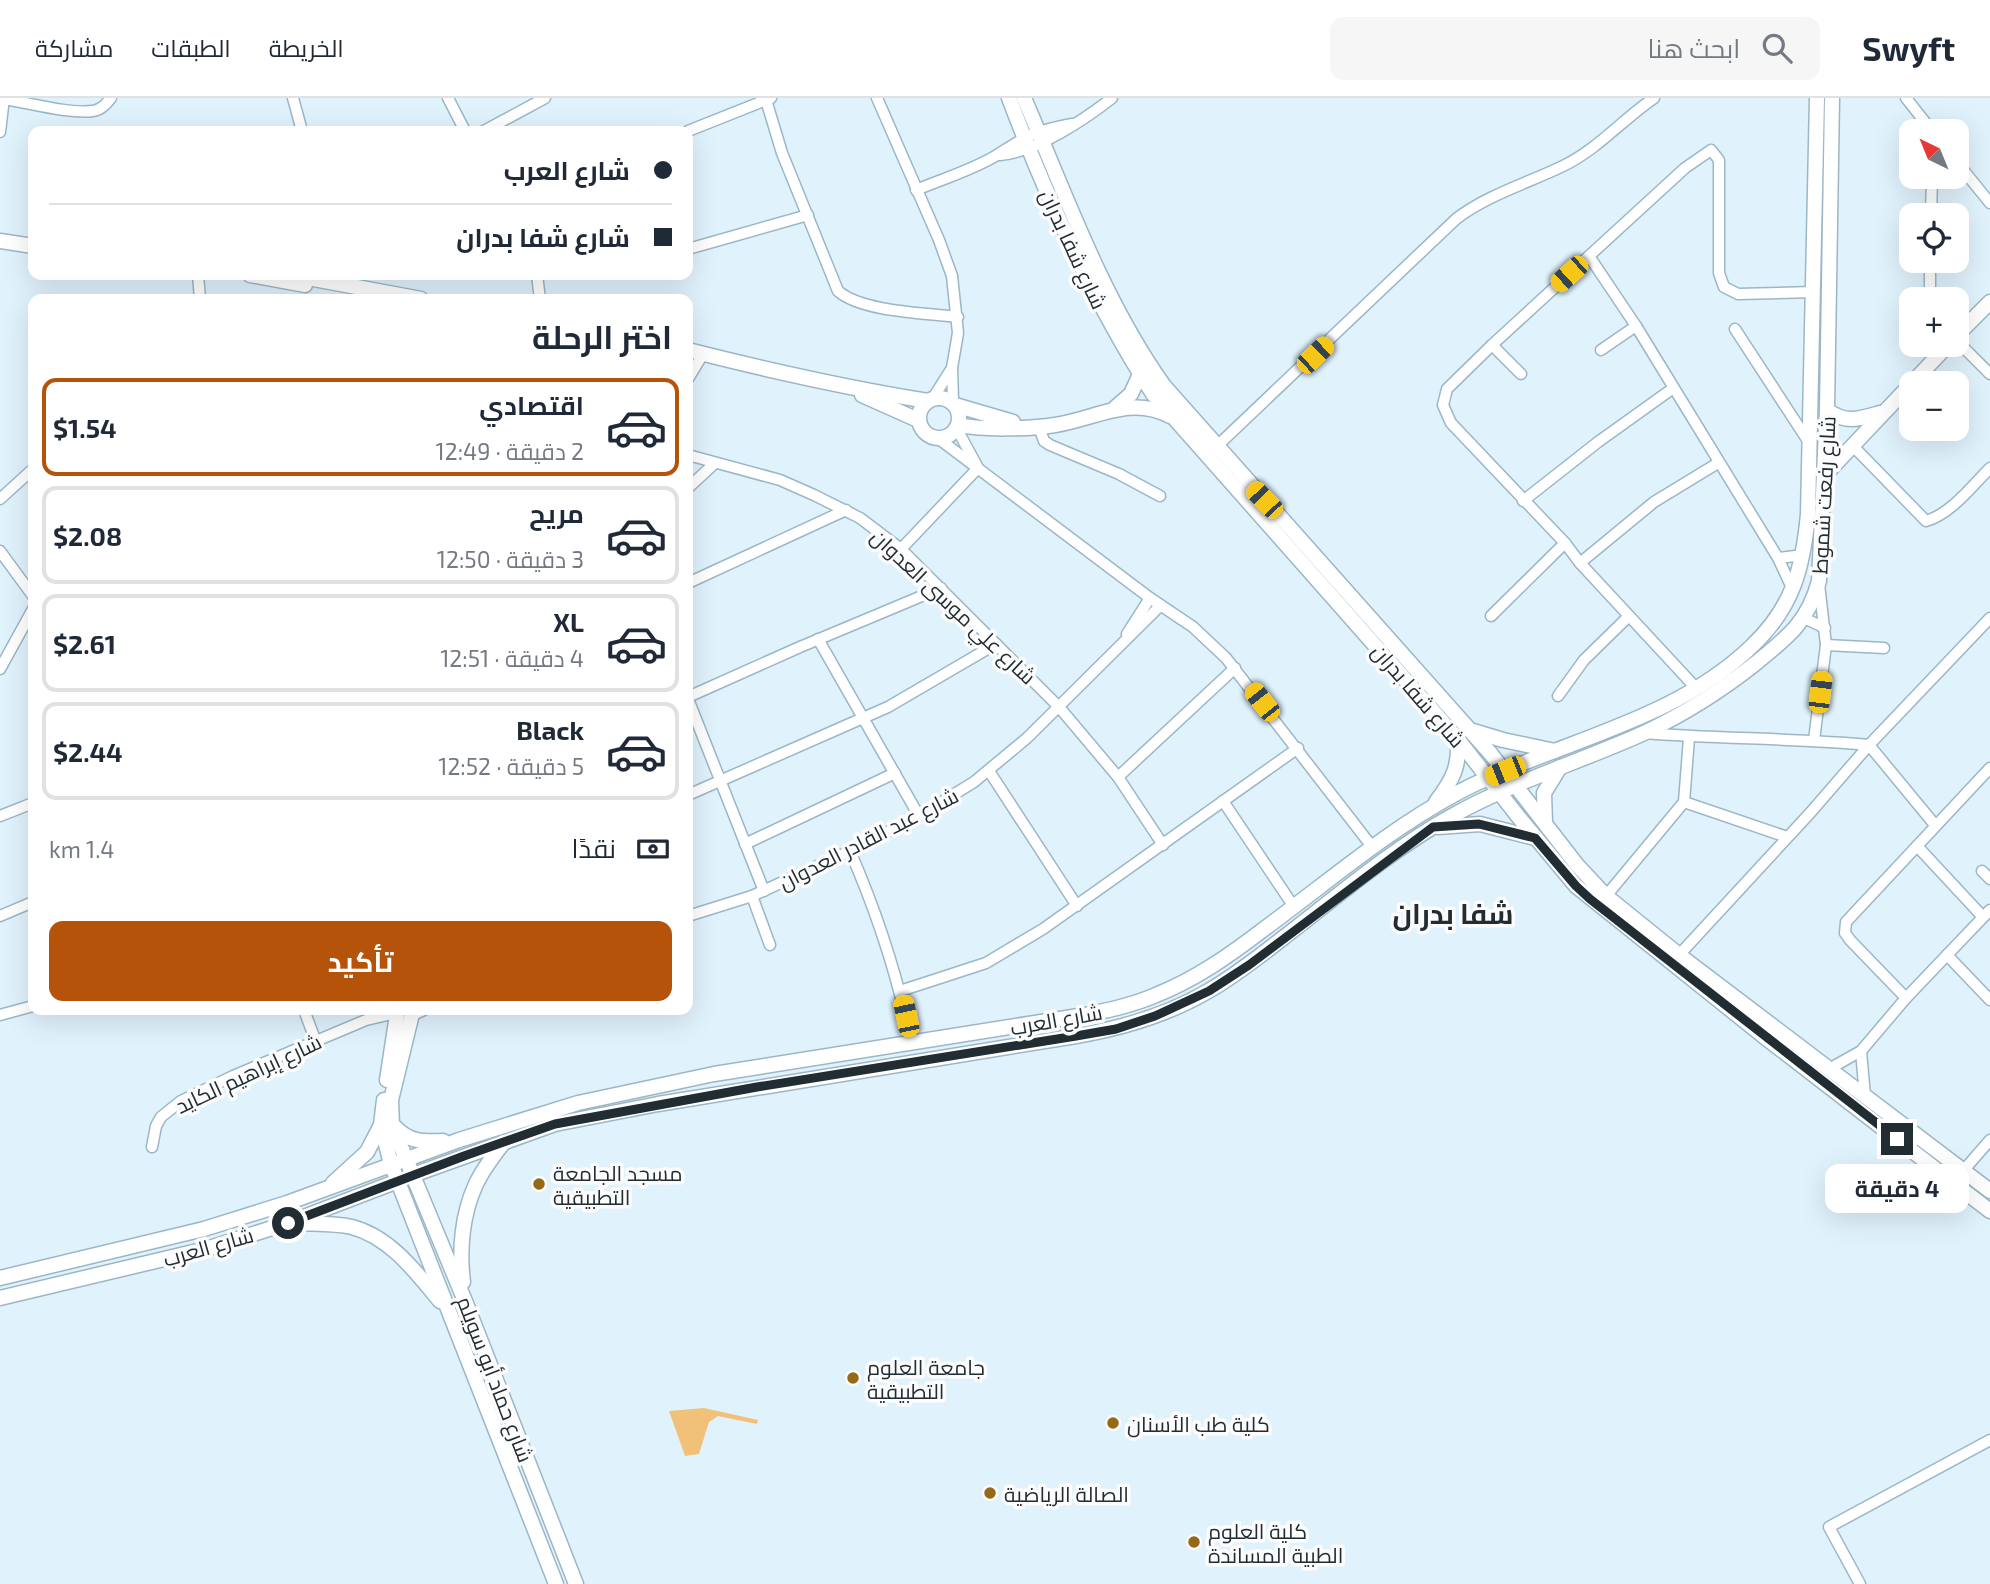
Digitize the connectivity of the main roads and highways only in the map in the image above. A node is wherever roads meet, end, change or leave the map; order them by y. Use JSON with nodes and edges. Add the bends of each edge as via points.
{"nodes":[{"id":1,"x":1009,"y":98,"type":"edge"},
{"id":2,"x":1024,"y":98,"type":"edge"},
{"id":3,"x":1817,"y":98,"type":"edge"},
{"id":4,"x":1832,"y":98,"type":"edge"},
{"id":5,"x":1823,"y":218,"type":"junction"},
{"id":6,"x":0,"y":242,"type":"edge"},
{"id":7,"x":28,"y":245,"type":"edge"},
{"id":8,"x":281,"y":280,"type":"edge"},
{"id":9,"x":305,"y":284,"type":"edge"},
{"id":10,"x":390,"y":294,"type":"edge"},
{"id":11,"x":1990,"y":302,"type":"edge"},
{"id":12,"x":1969,"y":324,"type":"edge"},
{"id":13,"x":693,"y":351,"type":"edge"},
{"id":14,"x":1936,"y":357,"type":"edge"},
{"id":15,"x":1140,"y":374,"type":"junction"},
{"id":16,"x":852,"y":389,"type":"junction"},
{"id":17,"x":930,"y":399,"type":"junction"},
{"id":18,"x":954,"y":403,"type":"junction"},
{"id":19,"x":1115,"y":409,"type":"junction"},
{"id":20,"x":1827,"y":410,"type":"junction"},
{"id":21,"x":1881,"y":413,"type":"junction"},
{"id":22,"x":1172,"y":418,"type":"junction"},
{"id":23,"x":918,"y":420,"type":"junction"},
{"id":24,"x":958,"y":427,"type":"junction"},
{"id":25,"x":1033,"y":427,"type":"junction"},
{"id":26,"x":1824,"y":476,"type":"junction"},
{"id":27,"x":1470,"y":730,"type":"junction"},
{"id":28,"x":1456,"y":737,"type":"junction"},
{"id":29,"x":1556,"y":751,"type":"junction"},
{"id":30,"x":1560,"y":766,"type":"junction"},
{"id":31,"x":1505,"y":771,"type":"junction"},
{"id":32,"x":1488,"y":778,"type":"junction"},
{"id":33,"x":1515,"y":784,"type":"junction"},
{"id":34,"x":1498,"y":791,"type":"junction"},
{"id":35,"x":1431,"y":808,"type":"junction"},
{"id":36,"x":1545,"y":824,"type":"junction"},
{"id":37,"x":1433,"y":827,"type":"junction"},
{"id":38,"x":1535,"y":838,"type":"junction"},
{"id":39,"x":404,"y":1015,"type":"edge"},
{"id":40,"x":387,"y":1125,"type":"junction"},
{"id":41,"x":458,"y":1140,"type":"junction"},
{"id":42,"x":505,"y":1141,"type":"junction"},
{"id":43,"x":406,"y":1159,"type":"junction"},
{"id":44,"x":391,"y":1164,"type":"junction"},
{"id":45,"x":413,"y":1175,"type":"junction"},
{"id":46,"x":398,"y":1181,"type":"junction"},
{"id":47,"x":330,"y":1186,"type":"junction"},
{"id":48,"x":1990,"y":1191,"type":"edge"},
{"id":49,"x":1988,"y":1205,"type":"edge"},
{"id":50,"x":288,"y":1223,"type":"junction"},
{"id":51,"x":0,"y":1278,"type":"edge"},
{"id":52,"x":0,"y":1298,"type":"edge"},
{"id":53,"x":465,"y":1301,"type":"junction"},
{"id":54,"x":449,"y":1311,"type":"junction"},
{"id":55,"x":556,"y":1584,"type":"edge"},
{"id":56,"x":576,"y":1584,"type":"edge"}],
"edges":[{"from":1,"to":15,"type":"main road","name":"شارع شفا بدران","via":[[1080,266]]},
{"from":2,"to":27,"type":"main road","name":"شارع شفا بدران","via":[[1123,321],[1164,386]]},
{"from":3,"to":5,"type":"main road","name":"شارع رفعت شموط"},
{"from":4,"to":5,"type":"main road","name":"شارع رفعت شموط"},
{"from":5,"to":20,"type":"main road","name":"شارع رفعت شموط"},
{"from":5,"to":29,"type":"main road","name":"شارع رفعت شموط","via":[[1813,292],[1808,514],[1804,555],[1793,590],[1776,621],[1731,665],[1632,721]]},
{"from":6,"to":7,"type":"main road"},
{"from":8,"to":9,"type":"main road"},
{"from":9,"to":10,"type":"main road"},
{"from":11,"to":12,"type":"main road"},
{"from":13,"to":16,"type":"main road"},
{"from":14,"to":21,"type":"main road"},
{"from":15,"to":19,"type":"main road","via":[[1131,394]]},
{"from":15,"to":22,"type":"main road","name":"شارع شفا بدران"},
{"from":16,"to":17,"type":"main road"},
{"from":16,"to":23,"type":"main road"},
{"from":17,"to":18,"type":"main road"},
{"from":17,"to":23,"type":"main road","via":[[920,409]]},
{"from":18,"to":24,"type":"main road","via":[[960,414]]},
{"from":18,"to":25,"type":"main road"},
{"from":19,"to":22,"type":"main road","via":[[1144,407]]},
{"from":19,"to":25,"type":"main road","via":[[1059,425]]},
{"from":20,"to":21,"type":"main road","via":[[1857,421]]},
{"from":20,"to":26,"type":"main road","name":"شارع رفعت شموط"},
{"from":21,"to":26,"type":"main road"},
{"from":22,"to":28,"type":"main road","name":"شارع شفا بدران"},
{"from":23,"to":24,"type":"main road","via":[[929,436],[939,439]]},
{"from":24,"to":25,"type":"main road"},
{"from":26,"to":30,"type":"main road","name":"شارع رفعت شموط","via":[[1819,581],[1804,618],[1764,656],[1687,710],[1644,733]]},
{"from":27,"to":29,"type":"main road"},
{"from":27,"to":31,"type":"main road","name":"شارع شفا بدران"},
{"from":28,"to":32,"type":"main road","name":"شارع شفا بدران"},
{"from":28,"to":35,"type":"main road","via":[[1459,751],[1454,775]]},
{"from":29,"to":31,"type":"main road","name":"شارع رفعت شموط"},
{"from":30,"to":33,"type":"main road","name":"شارع رفعت شموط"},
{"from":30,"to":36,"type":"main road","via":[[1544,793]]},
{"from":31,"to":32,"type":"main road","name":"شارع رفعت شموط"},
{"from":31,"to":33,"type":"main road","name":"شارع شفا بدران"},
{"from":32,"to":34,"type":"main road","name":"شارع شفا بدران"},
{"from":32,"to":35,"type":"main road","name":"شارع العرب"},
{"from":33,"to":34,"type":"main road","name":"شارع رفعت شموط"},
{"from":33,"to":36,"type":"main road","name":"شارع شفا بدران"},
{"from":34,"to":37,"type":"main road","name":"شارع العرب"},
{"from":34,"to":38,"type":"main road","name":"شارع شفا بدران"},
{"from":35,"to":41,"type":"main road","name":"شارع العرب","via":[[1218,964],[1156,996],[1085,1015],[652,1086],[562,1107]]},
{"from":36,"to":48,"type":"main road","name":"شارع شفا بدران","via":[[1606,896]]},
{"from":37,"to":38,"type":"main road","via":[[1479,824]]},
{"from":37,"to":42,"type":"main road","name":"شارع العرب","via":[[1228,980],[1155,1016],[1116,1029],[606,1113]]},
{"from":38,"to":49,"type":"main road","name":"شارع شفا بدران","via":[[1590,899]]},
{"from":39,"to":40,"type":"main road"},
{"from":40,"to":41,"type":"main road","via":[[415,1141]]},
{"from":40,"to":43,"type":"main road","name":"شارع حماد أبو سويلم"},
{"from":40,"to":44,"type":"main road","name":"شارع حماد أبو سويلم"},
{"from":40,"to":47,"type":"main road","via":[[367,1152]]},
{"from":41,"to":43,"type":"main road","name":"شارع العرب"},
{"from":42,"to":45,"type":"main road","name":"شارع العرب"},
{"from":42,"to":53,"type":"main road","via":[[471,1196],[460,1257]]},
{"from":43,"to":44,"type":"main road","name":"شارع العرب"},
{"from":43,"to":45,"type":"main road","name":"شارع حماد أبو سويلم"},
{"from":44,"to":46,"type":"main road","name":"شارع حماد أبو سويلم"},
{"from":44,"to":47,"type":"main road","name":"شارع العرب"},
{"from":45,"to":46,"type":"main road","name":"شارع العرب"},
{"from":45,"to":53,"type":"main road","name":"شارع حماد أبو سويلم"},
{"from":46,"to":50,"type":"main road","name":"شارع العرب"},
{"from":46,"to":54,"type":"main road","name":"شارع حماد أبو سويلم"},
{"from":47,"to":51,"type":"main road","name":"شارع العرب","via":[[204,1229]]},
{"from":50,"to":52,"type":"main road","name":"شارع العرب","via":[[206,1248]]},
{"from":50,"to":54,"type":"main road","via":[[349,1226],[374,1237],[405,1261]]},
{"from":53,"to":56,"type":"main road","name":"شارع حماد أبو سويلم"},
{"from":54,"to":55,"type":"main road","name":"شارع حماد أبو سويلم"}]}
